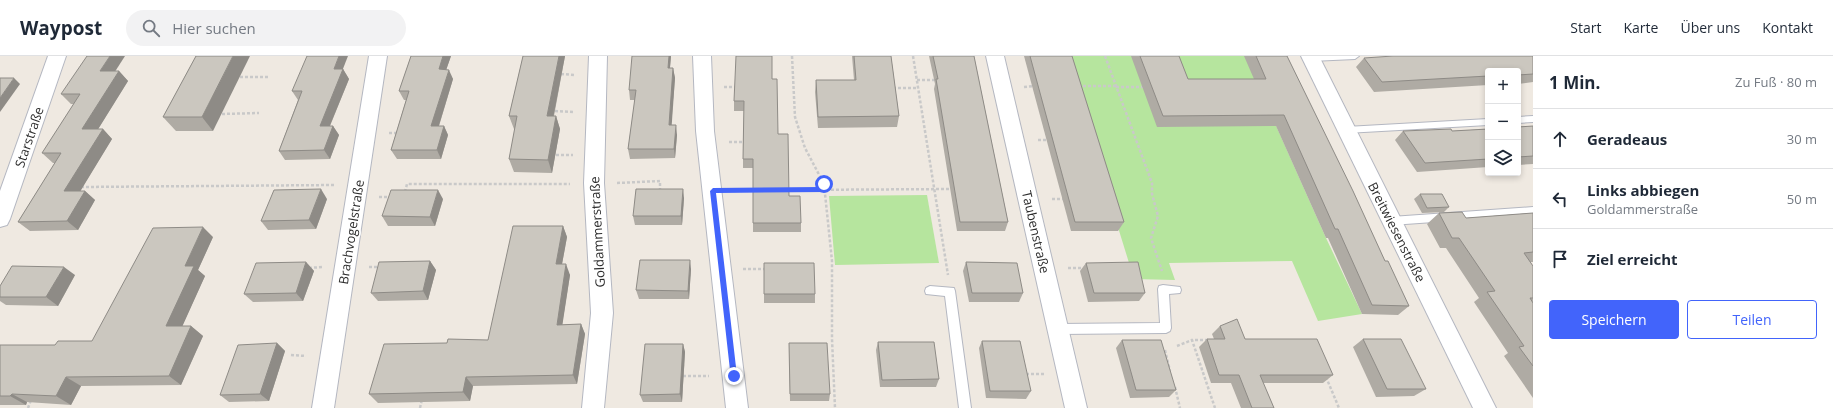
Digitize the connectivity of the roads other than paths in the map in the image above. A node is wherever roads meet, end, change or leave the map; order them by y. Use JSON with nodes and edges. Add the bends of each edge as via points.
{"nodes":[{"id":1,"x":57,"y":56,"type":"edge"},
{"id":2,"x":378,"y":56,"type":"edge"},
{"id":3,"x":598,"y":56,"type":"edge"},
{"id":4,"x":702,"y":56,"type":"edge"},
{"id":5,"x":995,"y":56,"type":"edge"},
{"id":6,"x":1355,"y":56,"type":"edge"},
{"id":7,"x":1310,"y":57,"type":"edge"},
{"id":8,"x":1533,"y":119,"type":"edge"},
{"id":9,"x":1521,"y":120,"type":"edge"},
{"id":10,"x":1485,"y":122,"type":"edge"},
{"id":11,"x":1346,"y":130,"type":"junction"},
{"id":12,"x":1533,"y":211,"type":"edge"},
{"id":13,"x":0,"y":219,"type":"edge"},
{"id":14,"x":1391,"y":221,"type":"junction"},
{"id":15,"x":1172,"y":290,"type":"road end"},
{"id":16,"x":930,"y":291,"type":"dead end"},
{"id":17,"x":1059,"y":329,"type":"junction"},
{"id":18,"x":322,"y":408,"type":"edge"},
{"id":19,"x":593,"y":408,"type":"edge"},
{"id":20,"x":737,"y":408,"type":"edge"},
{"id":21,"x":965,"y":408,"type":"edge"},
{"id":22,"x":1076,"y":408,"type":"edge"},
{"id":23,"x":1485,"y":408,"type":"edge"}],
"edges":[{"from":1,"to":13,"type":"street","name":"Starstraße"},
{"from":2,"to":18,"type":"street","name":"Brachvogelstraße"},
{"from":3,"to":19,"type":"street","name":"Goldammerstraße","via":[[594,183],[602,313]]},
{"from":4,"to":20,"type":"street","via":[[707,143]]},
{"from":5,"to":17,"type":"street","name":"Taubenstraße"},
{"from":6,"to":7,"type":"lane"},
{"from":7,"to":11,"type":"street","name":"Breitwiesenstraße"},
{"from":8,"to":9,"type":"lane"},
{"from":10,"to":11,"type":"lane"},
{"from":11,"to":14,"type":"street","name":"Breitwiesenstraße"},
{"from":12,"to":14,"type":"lane"},
{"from":14,"to":23,"type":"street","name":"Breitwiesenstraße"},
{"from":15,"to":17,"type":"lane","via":[[1162,289],[1166,328]]},
{"from":16,"to":21,"type":"lane","via":[[950,291]]},
{"from":17,"to":22,"type":"street","name":"Taubenstraße"}]}
